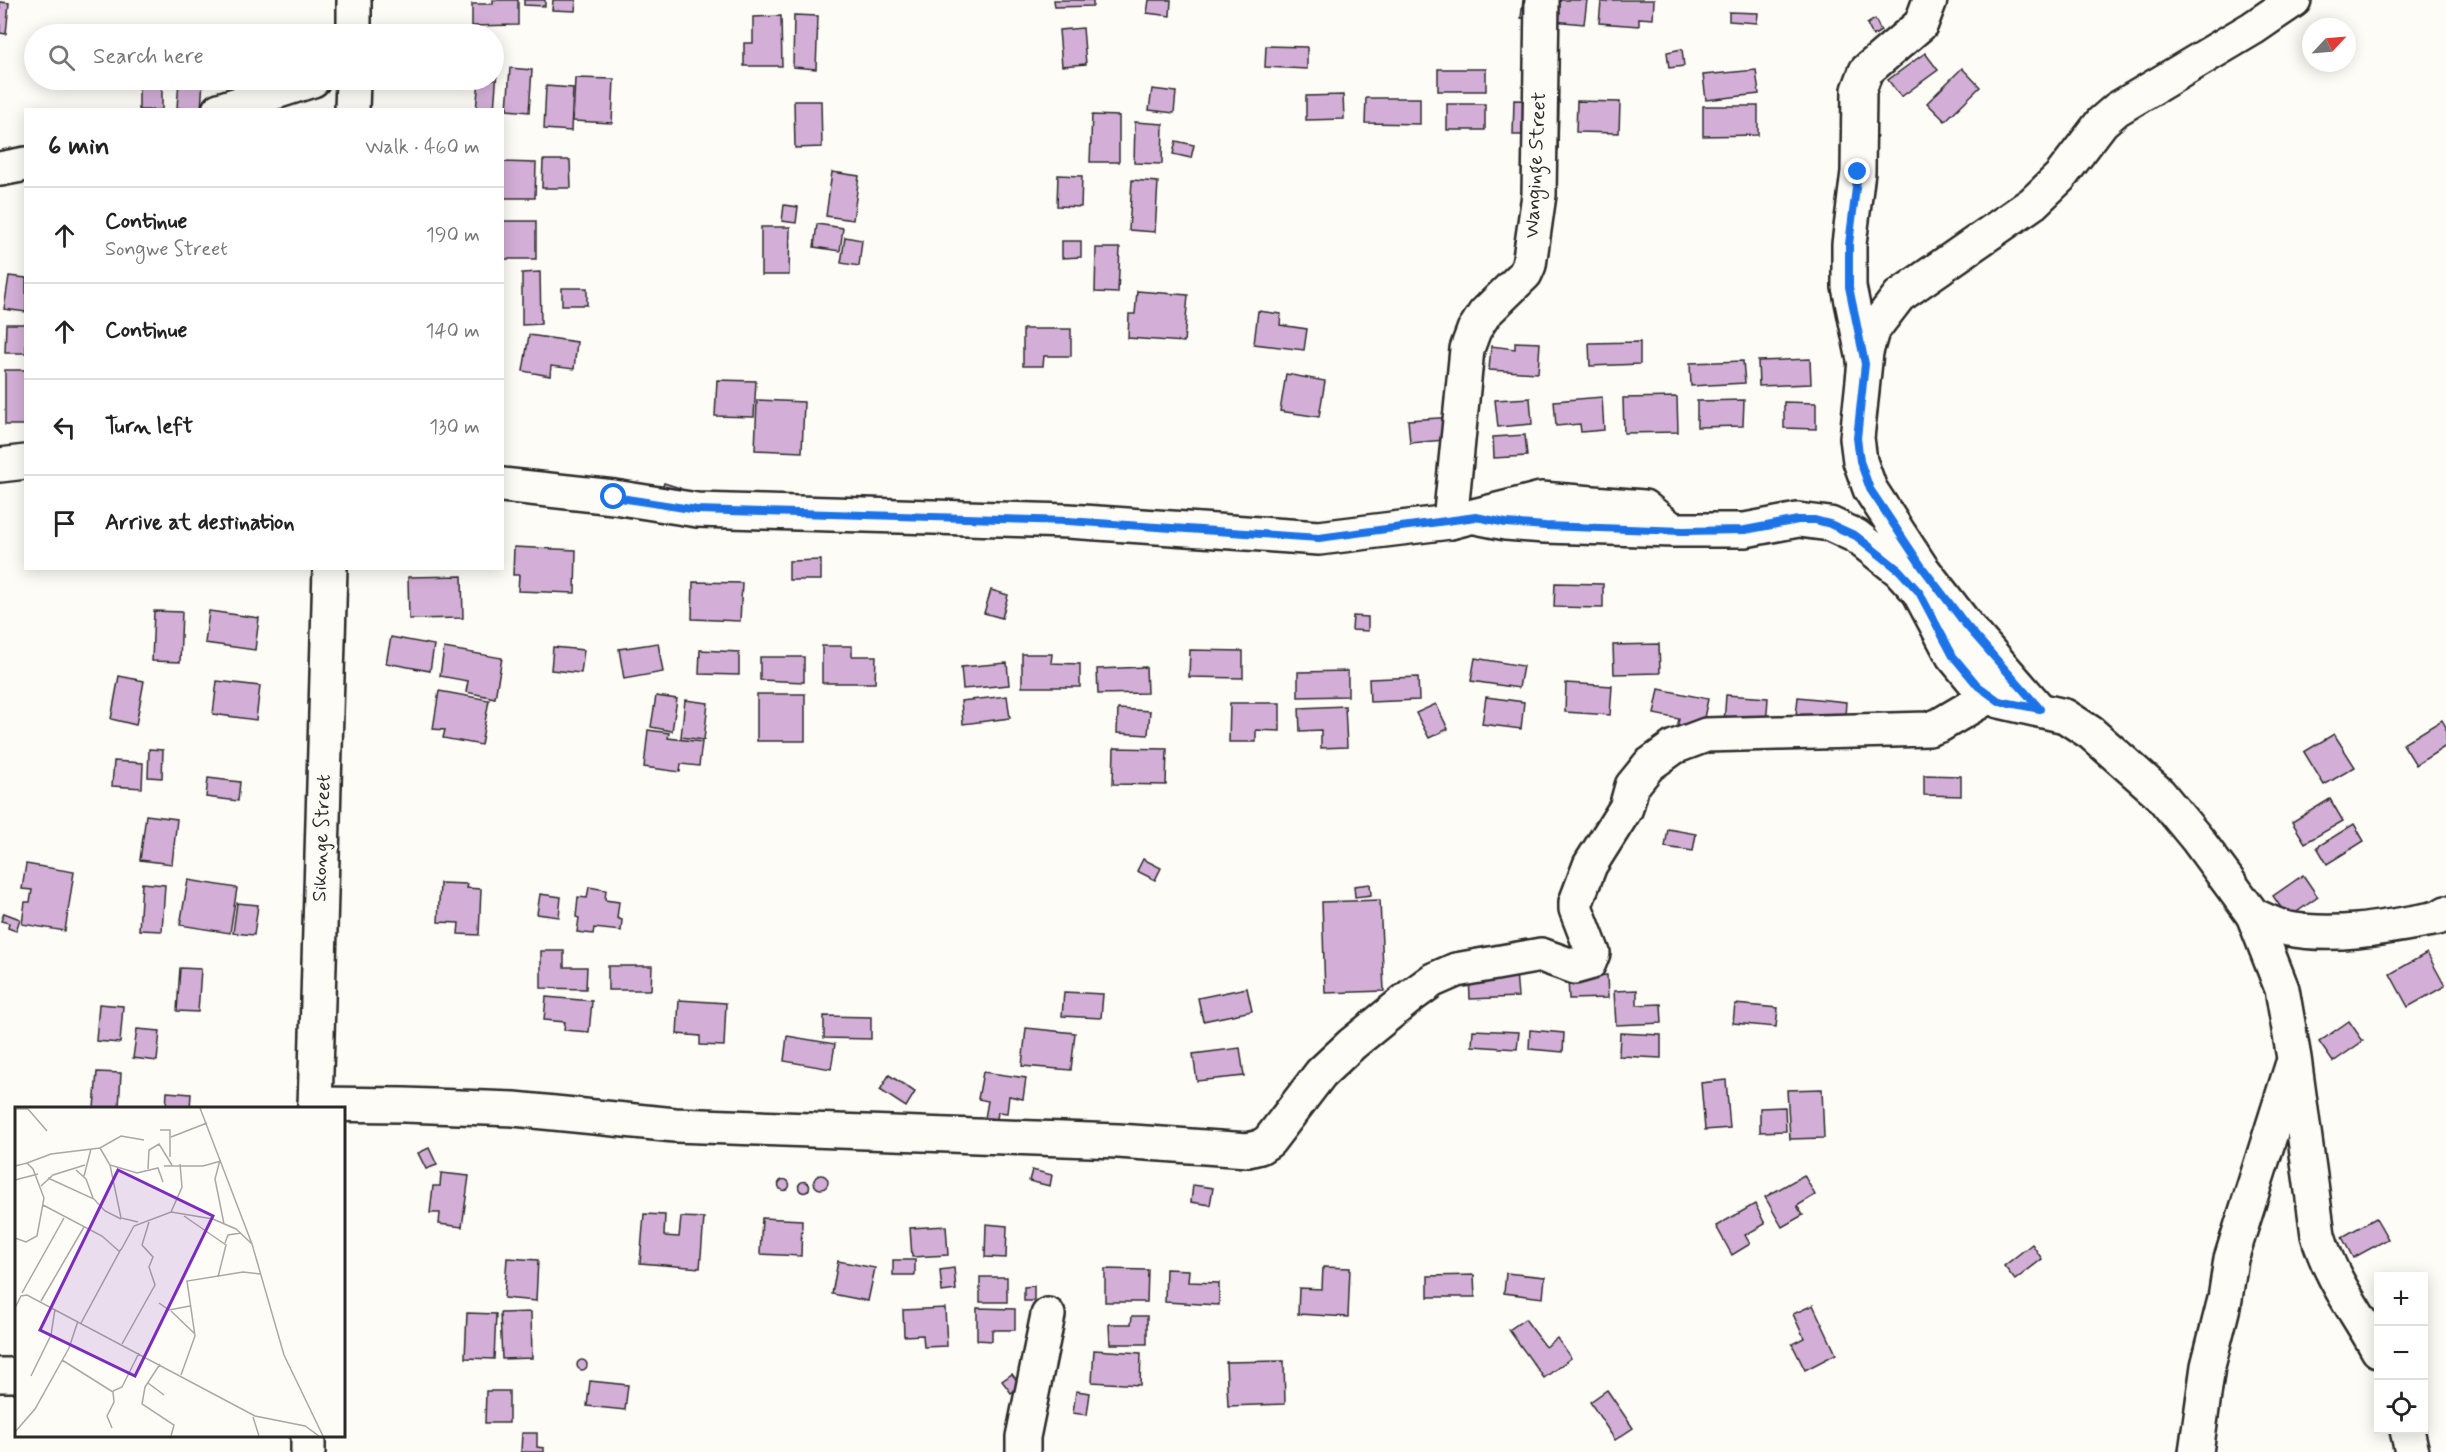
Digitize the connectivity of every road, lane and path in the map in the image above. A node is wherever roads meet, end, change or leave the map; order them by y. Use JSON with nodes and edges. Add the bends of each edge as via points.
{"nodes":[{"id":1,"x":354,"y":0,"type":"edge"},
{"id":2,"x":1542,"y":0,"type":"edge"},
{"id":3,"x":1930,"y":0,"type":"edge"},
{"id":4,"x":2294,"y":0,"type":"edge"},
{"id":5,"x":354,"y":24,"type":"edge"},
{"id":6,"x":282,"y":90,"type":"edge"},
{"id":7,"x":353,"y":90,"type":"edge"},
{"id":8,"x":225,"y":108,"type":"edge"},
{"id":9,"x":352,"y":108,"type":"edge"},
{"id":10,"x":24,"y":164,"type":"edge"},
{"id":11,"x":0,"y":169,"type":"edge"},
{"id":12,"x":1865,"y":364,"type":"junction"},
{"id":13,"x":24,"y":462,"type":"edge"},
{"id":14,"x":0,"y":465,"type":"edge"},
{"id":15,"x":504,"y":485,"type":"edge"},
{"id":16,"x":1463,"y":519,"type":"junction"},
{"id":17,"x":330,"y":570,"type":"edge"},
{"id":18,"x":1991,"y":695,"type":"junction"},
{"id":19,"x":2040,"y":709,"type":"junction"},
{"id":20,"x":2446,"y":913,"type":"edge"},
{"id":21,"x":2253,"y":915,"type":"junction"},
{"id":22,"x":2294,"y":1058,"type":"junction"},
{"id":23,"x":315,"y":1106,"type":"edge"},
{"id":24,"x":1048,"y":1315,"type":"dead end"},
{"id":25,"x":2374,"y":1342,"type":"edge"},
{"id":26,"x":2408,"y":1434,"type":"edge"},
{"id":27,"x":1023,"y":1452,"type":"edge"},
{"id":28,"x":2196,"y":1452,"type":"edge"},
{"id":29,"x":2412,"y":1452,"type":"edge"}],
"edges":[{"from":1,"to":5,"type":"street"},
{"from":2,"to":16,"type":"street","name":"Wanginge Street","via":[[1539,195],[1531,255],[1526,274],[1485,313],[1467,349]]},
{"from":3,"to":12,"type":"street","via":[[1921,24],[1866,71],[1859,90],[1858,172],[1849,244],[1849,287]]},
{"from":4,"to":12,"type":"street","via":[[2109,115],[2060,177],[2033,203],[1899,297],[1872,331]]},
{"from":6,"to":8,"type":"street"},
{"from":7,"to":9,"type":"street"},
{"from":10,"to":11,"type":"street"},
{"from":12,"to":19,"type":"street","via":[[1857,438],[1870,489],[1960,617]]},
{"from":13,"to":14,"type":"street"},
{"from":15,"to":16,"type":"street","via":[[697,510],[1068,521],[1319,538]]},
{"from":16,"to":18,"type":"street","via":[[1541,499],[1644,507],[1674,530],[1745,530],[1798,520],[1830,524],[1856,536],[1899,570],[1919,592],[1953,656],[1978,686]]},
{"from":17,"to":23,"type":"street","name":"Sikonge Street"},
{"from":18,"to":19,"type":"street","via":[[1999,701]]},
{"from":18,"to":23,"type":"street","via":[[1929,729],[1706,735],[1661,754],[1632,786],[1626,808],[1590,865],[1576,902],[1593,953],[1589,963],[1575,966],[1541,955],[1456,970],[1433,980],[1352,1044],[1321,1073],[1269,1141],[1248,1150],[1118,1141],[675,1125],[514,1109]]},
{"from":19,"to":21,"type":"street","via":[[2065,716],[2091,733],[2159,793]]},
{"from":20,"to":21,"type":"street","via":[[2438,918],[2356,931],[2312,932],[2286,928]]},
{"from":21,"to":22,"type":"street","via":[[2282,989]]},
{"from":22,"to":25,"type":"street","via":[[2318,1235],[2337,1284]]},
{"from":22,"to":28,"type":"street","via":[[2231,1259],[2208,1366]]},
{"from":24,"to":27,"type":"street"},
{"from":26,"to":29,"type":"street"}]}
